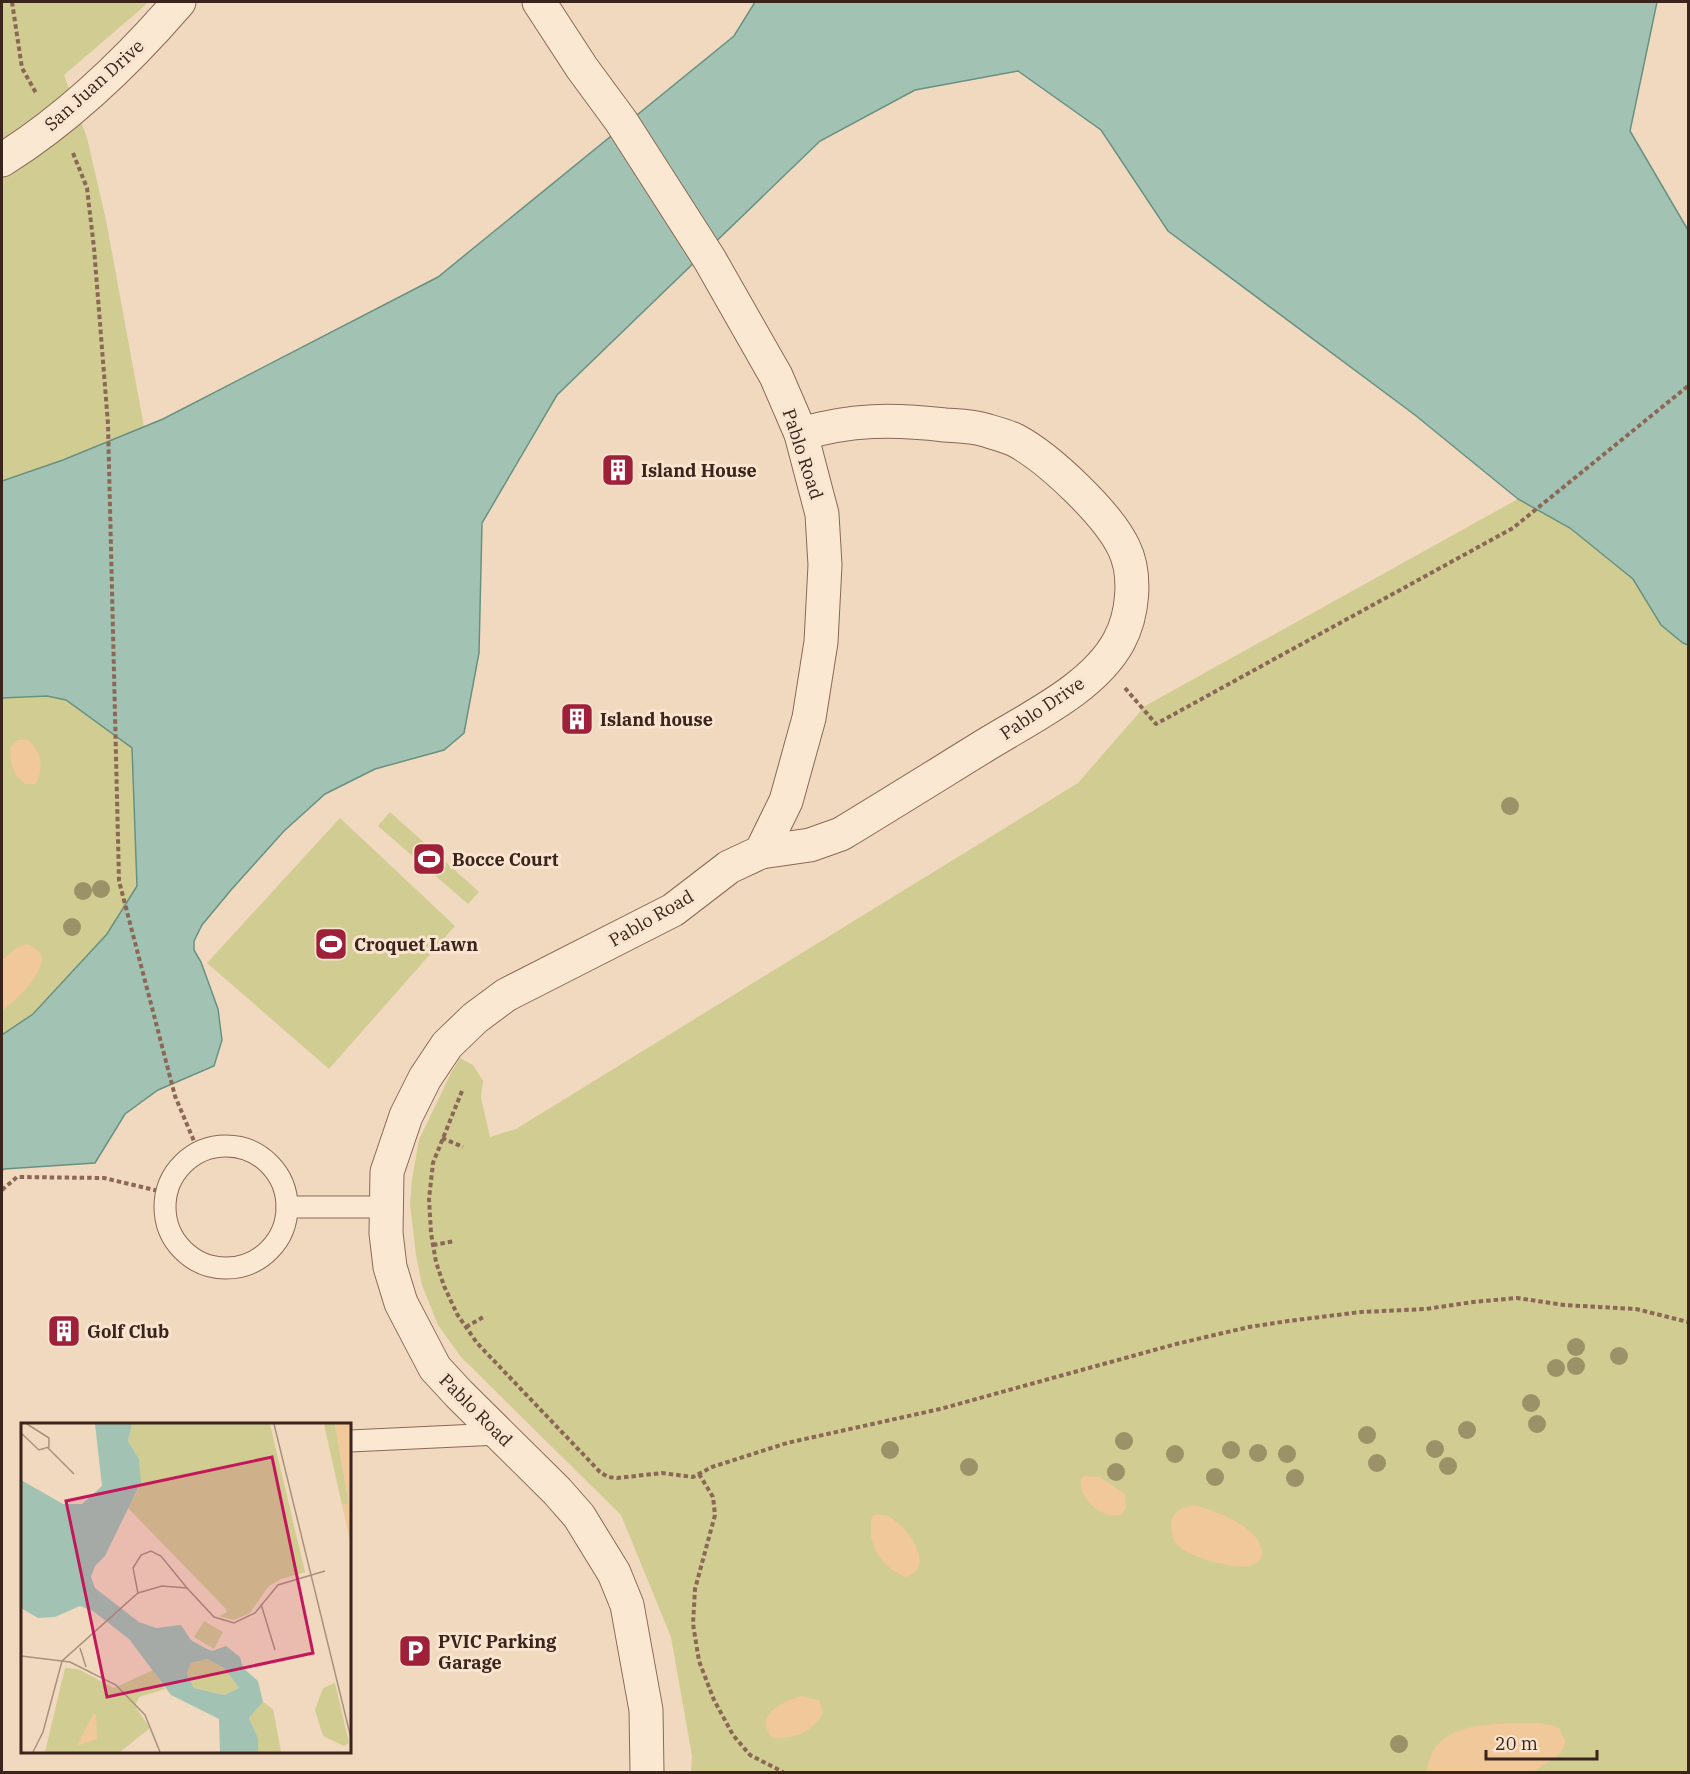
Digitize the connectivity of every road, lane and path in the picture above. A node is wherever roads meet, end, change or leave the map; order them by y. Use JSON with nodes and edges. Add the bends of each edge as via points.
{"nodes":[{"id":1,"x":12,"y":2,"type":"edge"},
{"id":2,"x":179,"y":2,"type":"edge"},
{"id":3,"x":538,"y":2,"type":"edge"},
{"id":4,"x":52,"y":123,"type":"junction"},
{"id":5,"x":2,"y":160,"type":"edge"},
{"id":6,"x":1689,"y":386,"type":"edge"},
{"id":7,"x":801,"y":434,"type":"junction"},
{"id":8,"x":1104,"y":663,"type":"junction"},
{"id":9,"x":761,"y":852,"type":"junction"},
{"id":10,"x":465,"y":1083,"type":"dead end"},
{"id":11,"x":442,"y":1138,"type":"junction"},
{"id":12,"x":463,"y":1147,"type":"dead end"},
{"id":13,"x":199,"y":1153,"type":"junction"},
{"id":14,"x":2,"y":1190,"type":"edge"},
{"id":15,"x":167,"y":1193,"type":"junction"},
{"id":16,"x":287,"y":1207,"type":"junction"},
{"id":17,"x":386,"y":1207,"type":"junction"},
{"id":18,"x":455,"y":1241,"type":"dead end"},
{"id":19,"x":433,"y":1245,"type":"junction"},
{"id":20,"x":485,"y":1316,"type":"dead end"},
{"id":21,"x":1689,"y":1322,"type":"edge"},
{"id":22,"x":466,"y":1327,"type":"junction"},
{"id":23,"x":499,"y":1434,"type":"junction"},
{"id":24,"x":351,"y":1441,"type":"edge"},
{"id":25,"x":699,"y":1474,"type":"junction"},
{"id":26,"x":647,"y":1773,"type":"edge"},
{"id":27,"x":783,"y":1773,"type":"edge"}],
"edges":[{"from":1,"to":4,"type":"path","via":[[22,68]]},
{"from":2,"to":4,"type":"street","name":"San Juan Drive","via":[[86,97]]},
{"from":3,"to":7,"type":"street","name":"Pablo Road","via":[[621,121],[710,260],[776,376]]},
{"from":4,"to":5,"type":"street","name":"San Juan Drive"},
{"from":4,"to":13,"type":"path","via":[[73,153],[87,188],[94,248],[108,424],[119,881],[175,1096]]},
{"from":6,"to":8,"type":"path","via":[[1513,528],[1156,724]]},
{"from":7,"to":8,"type":"street","name":"Pablo Drive","via":[[866,420],[912,421],[982,429],[1014,440],[1039,455],[1111,526],[1125,550],[1131,577],[1129,613],[1120,640]]},
{"from":7,"to":9,"type":"street","name":"Pablo Road","via":[[822,514],[825,565],[821,642],[809,718],[786,801]]},
{"from":8,"to":9,"type":"street","name":"Pablo Drive","via":[[1069,694],[841,834],[810,846]]},
{"from":9,"to":17,"type":"street","name":"Pablo Road","via":[[729,867],[673,909],[506,996],[475,1018],[447,1045],[406,1116],[387,1172]]},
{"from":10,"to":11,"type":"path"},
{"from":11,"to":12,"type":"path"},
{"from":11,"to":19,"type":"path","via":[[433,1163],[429,1199]]},
{"from":13,"to":15,"type":"lane","via":[[179,1169]]},
{"from":13,"to":16,"type":"lane","via":[[226,1146],[257,1154],[279,1178]]},
{"from":14,"to":15,"type":"path","via":[[17,1177],[104,1178]]},
{"from":15,"to":16,"type":"lane","via":[[167,1220],[175,1240],[199,1262],[219,1268],[251,1263],[269,1250],[282,1232]]},
{"from":16,"to":17,"type":"lane"},
{"from":17,"to":23,"type":"street","name":"Pablo Road","via":[[390,1267],[401,1303],[435,1368]]},
{"from":18,"to":19,"type":"path"},
{"from":19,"to":22,"type":"path","via":[[444,1286]]},
{"from":20,"to":22,"type":"path"},
{"from":21,"to":25,"type":"path","via":[[1635,1309],[1517,1298],[1288,1321],[1176,1344],[940,1409],[787,1443]]},
{"from":22,"to":25,"type":"path","via":[[516,1386],[600,1472],[616,1478]]},
{"from":23,"to":24,"type":"lane"},
{"from":23,"to":26,"type":"street","name":"Pablo Road","via":[[579,1516],[614,1573],[627,1605],[646,1710]]},
{"from":25,"to":27,"type":"path","via":[[713,1497],[715,1515],[695,1589],[693,1624],[699,1661],[733,1735],[750,1755]]}]}
